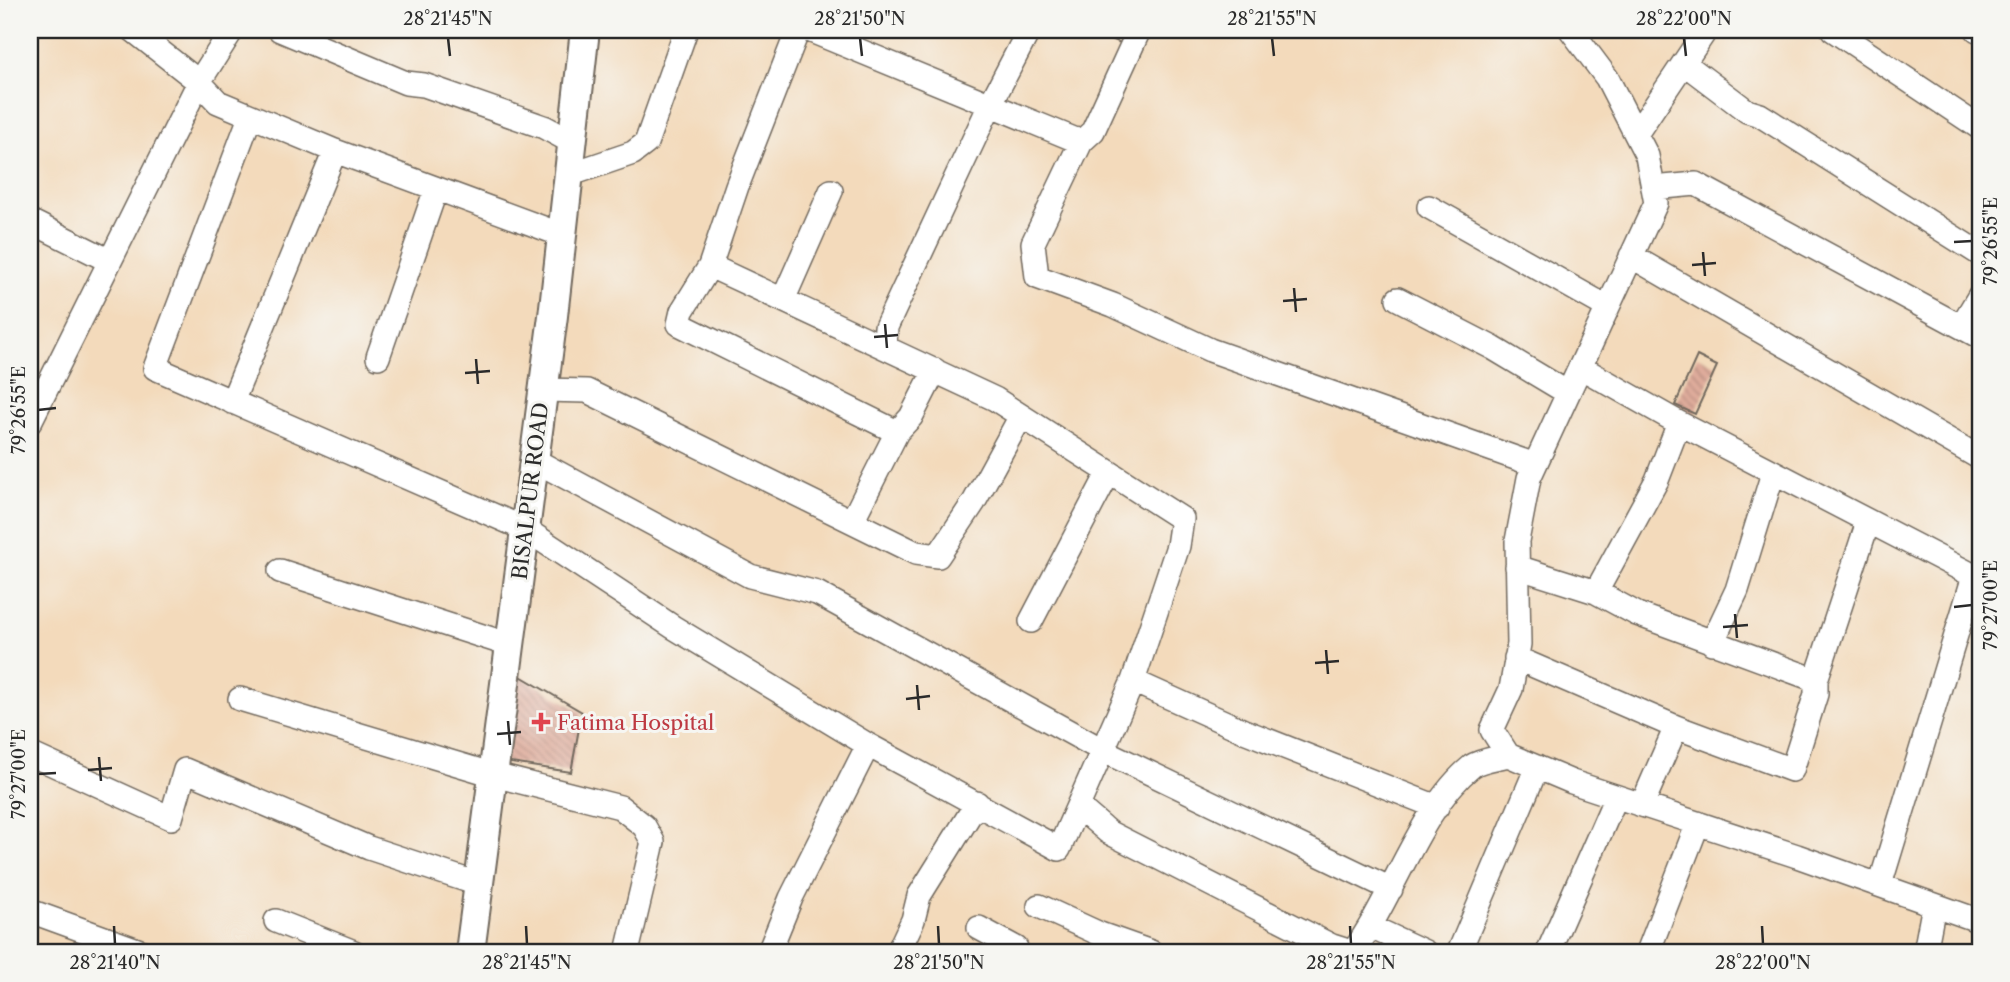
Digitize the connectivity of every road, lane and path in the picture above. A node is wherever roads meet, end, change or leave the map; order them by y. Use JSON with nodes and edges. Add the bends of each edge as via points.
{"nodes":[{"id":1,"x":133,"y":30,"type":"edge"},
{"id":2,"x":232,"y":30,"type":"edge"},
{"id":3,"x":280,"y":30,"type":"edge"},
{"id":4,"x":585,"y":30,"type":"edge"},
{"id":5,"x":685,"y":30,"type":"edge"},
{"id":6,"x":798,"y":30,"type":"edge"},
{"id":7,"x":809,"y":30,"type":"edge"},
{"id":8,"x":1029,"y":30,"type":"edge"},
{"id":9,"x":1139,"y":30,"type":"edge"},
{"id":10,"x":1572,"y":30,"type":"edge"},
{"id":11,"x":1706,"y":30,"type":"edge"},
{"id":12,"x":1833,"y":30,"type":"edge"},
{"id":13,"x":1685,"y":64,"type":"junction"},
{"id":14,"x":199,"y":82,"type":"junction"},
{"id":15,"x":990,"y":105,"type":"junction"},
{"id":16,"x":250,"y":117,"type":"junction"},
{"id":17,"x":1980,"y":128,"type":"edge"},
{"id":18,"x":1636,"y":134,"type":"junction"},
{"id":19,"x":572,"y":142,"type":"junction"},
{"id":20,"x":1082,"y":142,"type":"junction"},
{"id":21,"x":335,"y":151,"type":"junction"},
{"id":22,"x":568,"y":176,"type":"junction"},
{"id":23,"x":1653,"y":188,"type":"junction"},
{"id":24,"x":436,"y":189,"type":"junction"},
{"id":25,"x":831,"y":191,"type":"dead end"},
{"id":26,"x":1429,"y":207,"type":"dead end"},
{"id":27,"x":30,"y":221,"type":"edge"},
{"id":28,"x":562,"y":235,"type":"junction"},
{"id":29,"x":1980,"y":254,"type":"edge"},
{"id":30,"x":1631,"y":256,"type":"junction"},
{"id":31,"x":110,"y":261,"type":"junction"},
{"id":32,"x":710,"y":266,"type":"junction"},
{"id":33,"x":1980,"y":295,"type":"edge"},
{"id":34,"x":1398,"y":299,"type":"dead end"},
{"id":35,"x":783,"y":300,"type":"junction"},
{"id":36,"x":1607,"y":307,"type":"junction"},
{"id":37,"x":1971,"y":331,"type":"edge"},
{"id":38,"x":885,"y":345,"type":"junction"},
{"id":39,"x":378,"y":357,"type":"dead end"},
{"id":40,"x":1580,"y":367,"type":"junction"},
{"id":41,"x":935,"y":370,"type":"junction"},
{"id":42,"x":543,"y":390,"type":"junction"},
{"id":43,"x":1568,"y":393,"type":"junction"},
{"id":44,"x":232,"y":402,"type":"junction"},
{"id":45,"x":1021,"y":416,"type":"junction"},
{"id":46,"x":30,"y":422,"type":"edge"},
{"id":47,"x":1679,"y":423,"type":"junction"},
{"id":48,"x":897,"y":432,"type":"junction"},
{"id":49,"x":1980,"y":458,"type":"edge"},
{"id":50,"x":534,"y":460,"type":"junction"},
{"id":51,"x":1535,"y":465,"type":"junction"},
{"id":52,"x":1109,"y":472,"type":"junction"},
{"id":53,"x":1773,"y":473,"type":"junction"},
{"id":54,"x":853,"y":520,"type":"junction"},
{"id":55,"x":1868,"y":522,"type":"junction"},
{"id":56,"x":525,"y":528,"type":"junction"},
{"id":57,"x":1517,"y":567,"type":"junction"},
{"id":58,"x":280,"y":571,"type":"dead end"},
{"id":59,"x":1977,"y":578,"type":"edge"},
{"id":60,"x":1596,"y":592,"type":"junction"},
{"id":61,"x":1031,"y":621,"type":"dead end"},
{"id":62,"x":1712,"y":643,"type":"junction"},
{"id":63,"x":510,"y":645,"type":"junction"},
{"id":64,"x":1516,"y":659,"type":"junction"},
{"id":65,"x":1816,"y":680,"type":"junction"},
{"id":66,"x":1133,"y":681,"type":"junction"},
{"id":67,"x":240,"y":699,"type":"dead end"},
{"id":68,"x":1676,"y":727,"type":"junction"},
{"id":69,"x":868,"y":745,"type":"junction"},
{"id":70,"x":1104,"y":751,"type":"junction"},
{"id":71,"x":30,"y":754,"type":"edge"},
{"id":72,"x":1508,"y":755,"type":"junction"},
{"id":73,"x":1536,"y":767,"type":"junction"},
{"id":74,"x":493,"y":774,"type":"junction"},
{"id":75,"x":1616,"y":797,"type":"junction"},
{"id":76,"x":977,"y":803,"type":"junction"},
{"id":77,"x":1642,"y":805,"type":"junction"},
{"id":78,"x":1437,"y":807,"type":"junction"},
{"id":79,"x":1080,"y":808,"type":"junction"},
{"id":80,"x":1698,"y":823,"type":"junction"},
{"id":81,"x":478,"y":884,"type":"junction"},
{"id":82,"x":1880,"y":885,"type":"junction"},
{"id":83,"x":1391,"y":889,"type":"junction"},
{"id":84,"x":1934,"y":905,"type":"junction"},
{"id":85,"x":1039,"y":906,"type":"dead end"},
{"id":86,"x":30,"y":911,"type":"edge"},
{"id":87,"x":276,"y":920,"type":"dead end"},
{"id":88,"x":1980,"y":921,"type":"edge"},
{"id":89,"x":1371,"y":927,"type":"junction"},
{"id":90,"x":979,"y":928,"type":"dead end"},
{"id":91,"x":1654,"y":950,"type":"edge"},
{"id":92,"x":143,"y":952,"type":"edge"},
{"id":93,"x":354,"y":952,"type":"edge"},
{"id":94,"x":470,"y":952,"type":"edge"},
{"id":95,"x":626,"y":952,"type":"edge"},
{"id":96,"x":769,"y":952,"type":"edge"},
{"id":97,"x":898,"y":952,"type":"edge"},
{"id":98,"x":1013,"y":952,"type":"edge"},
{"id":99,"x":1151,"y":952,"type":"edge"},
{"id":100,"x":1352,"y":952,"type":"edge"},
{"id":101,"x":1425,"y":952,"type":"edge"},
{"id":102,"x":1459,"y":952,"type":"edge"},
{"id":103,"x":1548,"y":952,"type":"edge"},
{"id":104,"x":1925,"y":952,"type":"edge"}],
"edges":[{"from":1,"to":14,"type":"street"},
{"from":2,"to":14,"type":"street"},
{"from":3,"to":19,"type":"street","via":[[405,83],[424,85]]},
{"from":4,"to":19,"type":"main road","name":"BISALPUR ROAD"},
{"from":5,"to":22,"type":"street","via":[[646,144]]},
{"from":6,"to":32,"type":"street"},
{"from":7,"to":15,"type":"street"},
{"from":8,"to":15,"type":"street"},
{"from":9,"to":20,"type":"street","via":[[1093,131]]},
{"from":10,"to":18,"type":"street","via":[[1607,78]]},
{"from":11,"to":13,"type":"street"},
{"from":12,"to":17,"type":"street"},
{"from":13,"to":18,"type":"street"},
{"from":13,"to":29,"type":"street","via":[[1747,111]]},
{"from":14,"to":16,"type":"street","via":[[218,102]]},
{"from":14,"to":31,"type":"street"},
{"from":15,"to":20,"type":"street"},
{"from":15,"to":38,"type":"street","via":[[886,327]]},
{"from":16,"to":21,"type":"street"},
{"from":16,"to":44,"type":"street","via":[[155,368]]},
{"from":18,"to":23,"type":"street","via":[[1647,156]]},
{"from":19,"to":22,"type":"main road","name":"BISALPUR ROAD"},
{"from":20,"to":51,"type":"street","via":[[1033,243],[1037,277],[1113,305],[1210,350]]},
{"from":21,"to":24,"type":"street"},
{"from":21,"to":44,"type":"street"},
{"from":22,"to":28,"type":"main road","name":"BISALPUR ROAD"},
{"from":23,"to":30,"type":"street","via":[[1656,203]]},
{"from":23,"to":37,"type":"street","via":[[1696,184]]},
{"from":24,"to":28,"type":"street"},
{"from":24,"to":39,"type":"street"},
{"from":25,"to":35,"type":"street"},
{"from":26,"to":36,"type":"street"},
{"from":27,"to":31,"type":"street"},
{"from":28,"to":42,"type":"main road","name":"BISALPUR ROAD"},
{"from":30,"to":36,"type":"street"},
{"from":30,"to":49,"type":"street"},
{"from":31,"to":46,"type":"street"},
{"from":32,"to":35,"type":"street"},
{"from":32,"to":48,"type":"street","via":[[679,324]]},
{"from":33,"to":37,"type":"street"},
{"from":34,"to":43,"type":"street"},
{"from":35,"to":38,"type":"street"},
{"from":36,"to":40,"type":"street"},
{"from":38,"to":41,"type":"street"},
{"from":40,"to":43,"type":"street"},
{"from":40,"to":47,"type":"street"},
{"from":41,"to":45,"type":"street"},
{"from":41,"to":48,"type":"street","via":[[911,417]]},
{"from":42,"to":50,"type":"main road","name":"BISALPUR ROAD"},
{"from":42,"to":54,"type":"street","via":[[587,391]]},
{"from":43,"to":51,"type":"street"},
{"from":44,"to":56,"type":"street"},
{"from":45,"to":52,"type":"street"},
{"from":45,"to":54,"type":"street","via":[[938,556],[916,553]]},
{"from":47,"to":53,"type":"street"},
{"from":47,"to":60,"type":"street","via":[[1657,480]]},
{"from":48,"to":54,"type":"street"},
{"from":50,"to":56,"type":"main road","name":"BISALPUR ROAD"},
{"from":50,"to":70,"type":"street","via":[[750,576],[817,593]]},
{"from":51,"to":57,"type":"street","via":[[1517,541]]},
{"from":52,"to":61,"type":"street"},
{"from":52,"to":66,"type":"street","via":[[1182,519],[1178,546]]},
{"from":53,"to":55,"type":"street"},
{"from":53,"to":62,"type":"street","via":[[1737,590]]},
{"from":55,"to":59,"type":"street"},
{"from":55,"to":65,"type":"street"},
{"from":56,"to":63,"type":"main road","name":"BISALPUR ROAD"},
{"from":56,"to":69,"type":"street","via":[[673,627]]},
{"from":57,"to":60,"type":"street"},
{"from":57,"to":64,"type":"street"},
{"from":58,"to":63,"type":"street"},
{"from":59,"to":82,"type":"street"},
{"from":60,"to":62,"type":"street","via":[[1637,614]]},
{"from":62,"to":65,"type":"street"},
{"from":63,"to":74,"type":"main road","name":"BISALPUR ROAD"},
{"from":64,"to":68,"type":"street"},
{"from":64,"to":72,"type":"street","via":[[1511,689],[1492,730]]},
{"from":65,"to":68,"type":"street","via":[[1816,694],[1792,769]]},
{"from":66,"to":70,"type":"street"},
{"from":66,"to":78,"type":"street","via":[[1244,732]]},
{"from":67,"to":74,"type":"street"},
{"from":68,"to":77,"type":"street"},
{"from":69,"to":76,"type":"street"},
{"from":69,"to":96,"type":"street"},
{"from":70,"to":79,"type":"street"},
{"from":70,"to":83,"type":"street"},
{"from":71,"to":81,"type":"street","via":[[171,818],[185,770],[369,848]]},
{"from":72,"to":73,"type":"street"},
{"from":72,"to":78,"type":"street","via":[[1474,765]]},
{"from":73,"to":75,"type":"street"},
{"from":73,"to":102,"type":"street"},
{"from":74,"to":81,"type":"main road","name":"BISALPUR ROAD"},
{"from":74,"to":95,"type":"street","via":[[620,807],[644,826],[653,842]]},
{"from":75,"to":77,"type":"street"},
{"from":75,"to":103,"type":"street"},
{"from":76,"to":79,"type":"street","via":[[1059,849]]},
{"from":76,"to":97,"type":"street","via":[[919,897]]},
{"from":77,"to":80,"type":"street"},
{"from":78,"to":83,"type":"street"},
{"from":79,"to":100,"type":"street","via":[[1108,832]]},
{"from":80,"to":82,"type":"street"},
{"from":80,"to":91,"type":"street"},
{"from":81,"to":94,"type":"main road","name":"BISALPUR ROAD"},
{"from":82,"to":84,"type":"street"},
{"from":83,"to":89,"type":"street"},
{"from":84,"to":88,"type":"street"},
{"from":84,"to":104,"type":"street"},
{"from":85,"to":99,"type":"street"},
{"from":86,"to":92,"type":"street"},
{"from":87,"to":93,"type":"street"},
{"from":89,"to":100,"type":"street"},
{"from":89,"to":101,"type":"street"},
{"from":90,"to":98,"type":"street","via":[[1016,948]]}]}
